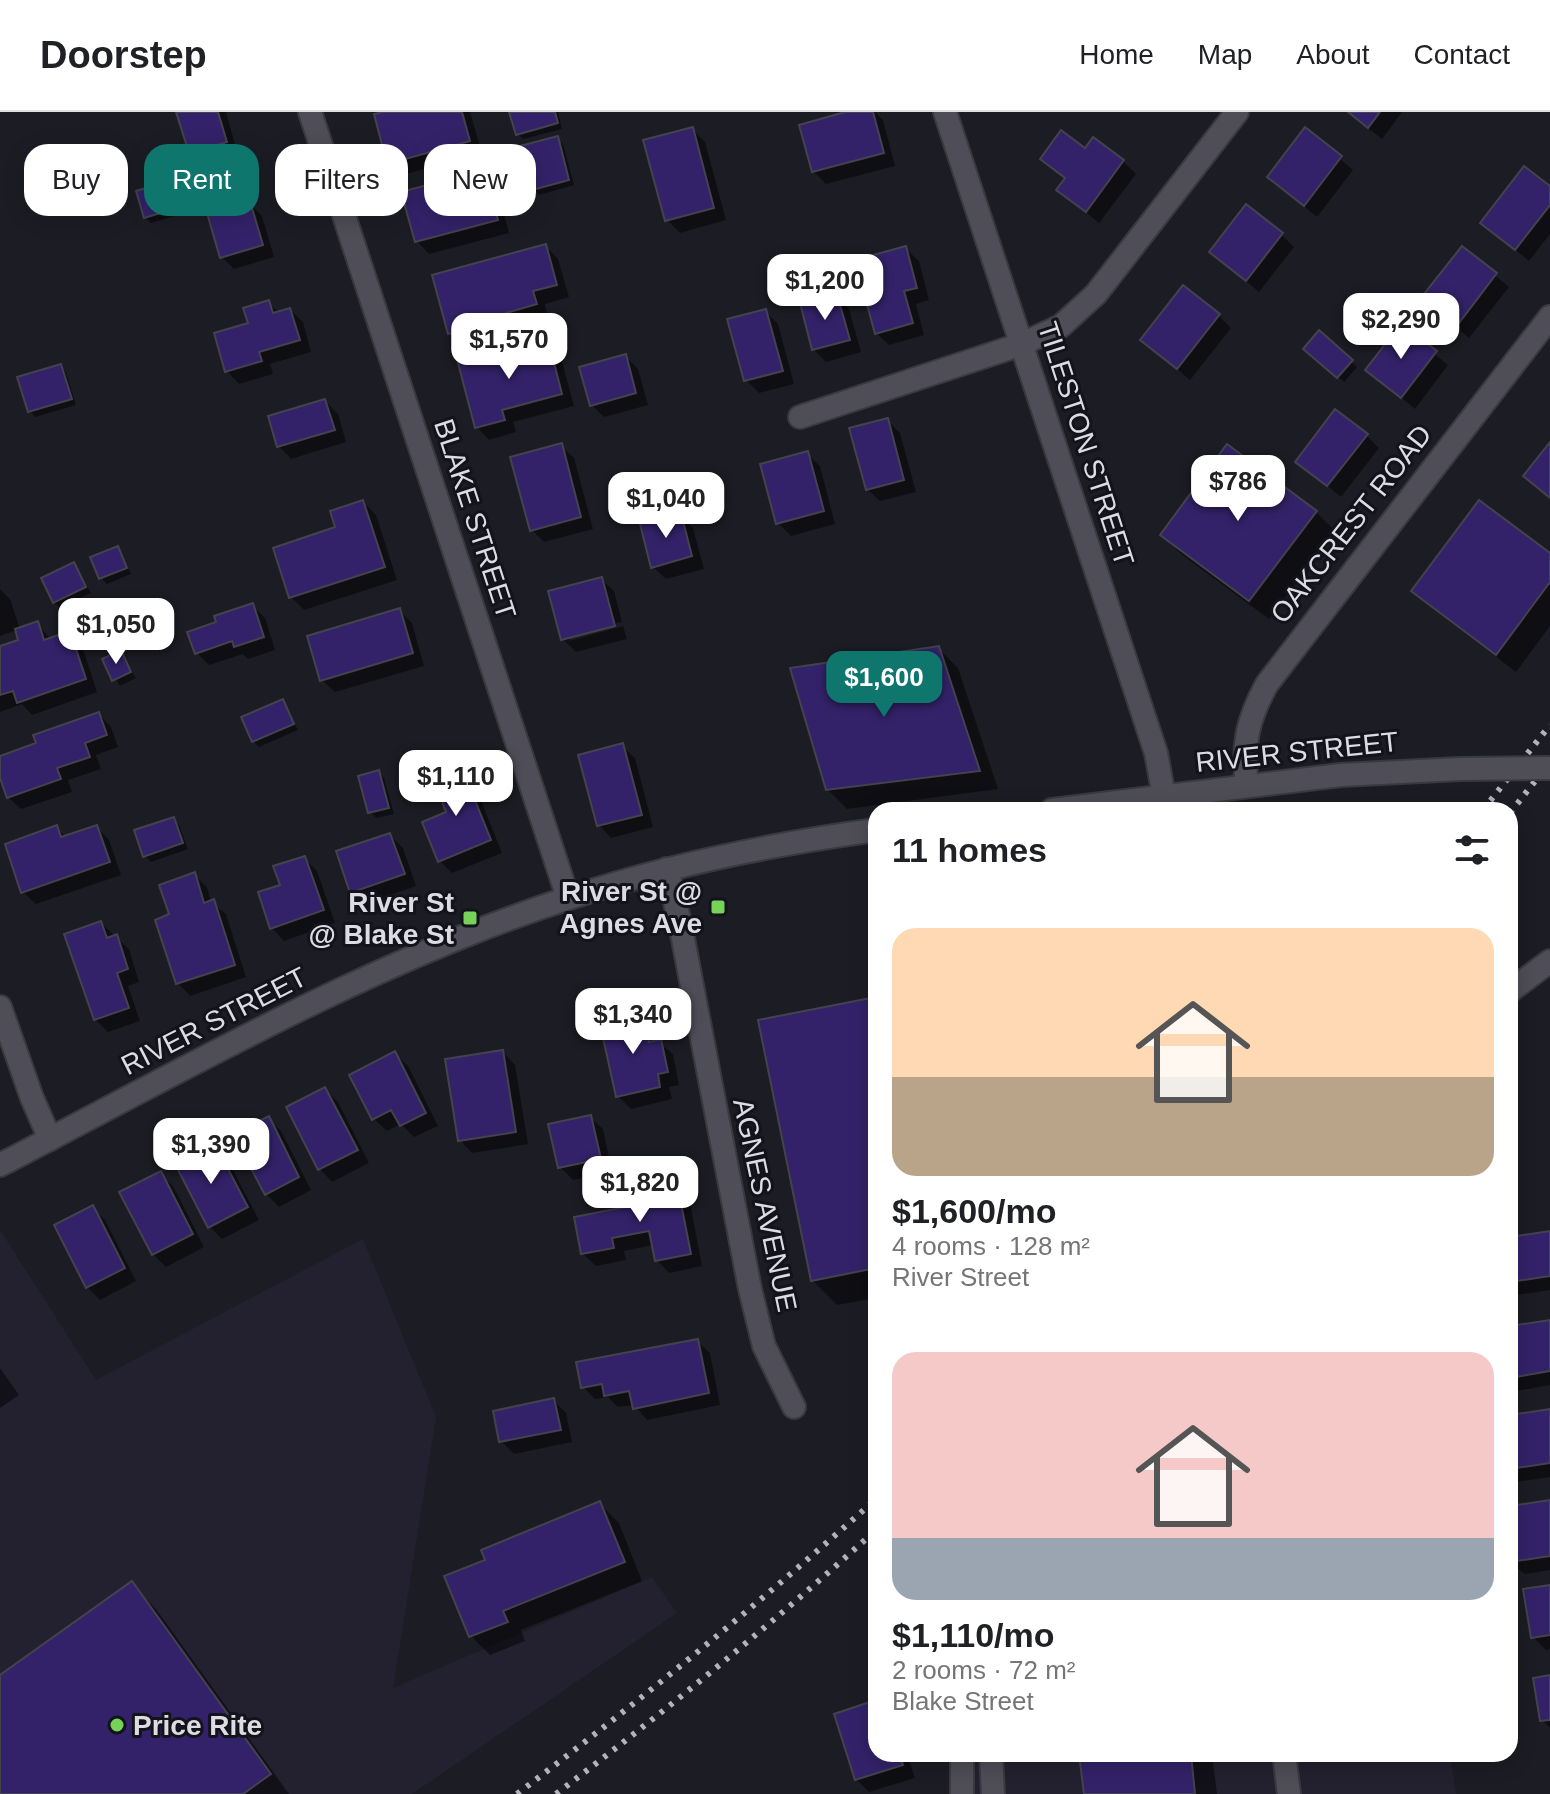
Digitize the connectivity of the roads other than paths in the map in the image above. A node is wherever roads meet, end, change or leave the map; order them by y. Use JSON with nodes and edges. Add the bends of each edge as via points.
{"nodes":[{"id":1,"x":310,"y":112,"type":"edge"},
{"id":2,"x":945,"y":112,"type":"edge"},
{"id":3,"x":1237,"y":112,"type":"edge"},
{"id":4,"x":1550,"y":317,"type":"edge"},
{"id":5,"x":1022,"y":344,"type":"junction"},
{"id":6,"x":800,"y":417,"type":"dead end"},
{"id":7,"x":1550,"y":768,"type":"edge"},
{"id":8,"x":1247,"y":786,"type":"junction"},
{"id":9,"x":1164,"y":796,"type":"junction"},
{"id":10,"x":1116,"y":802,"type":"edge"},
{"id":11,"x":868,"y":831,"type":"edge"},
{"id":12,"x":667,"y":869,"type":"junction"},
{"id":13,"x":568,"y":898,"type":"junction"},
{"id":14,"x":1550,"y":961,"type":"edge"},
{"id":15,"x":1518,"y":985,"type":"edge"},
{"id":16,"x":0,"y":1007,"type":"edge"},
{"id":17,"x":50,"y":1139,"type":"junction"},
{"id":18,"x":0,"y":1165,"type":"edge"},
{"id":19,"x":794,"y":1407,"type":"dead end"},
{"id":20,"x":962,"y":1762,"type":"edge"},
{"id":21,"x":991,"y":1762,"type":"edge"},
{"id":22,"x":1285,"y":1762,"type":"edge"},
{"id":23,"x":962,"y":1794,"type":"edge"},
{"id":24,"x":993,"y":1794,"type":"edge"},
{"id":25,"x":1289,"y":1794,"type":"edge"}],
"edges":[{"from":1,"to":13,"type":"street","name":"BLAKE STREET"},
{"from":2,"to":5,"type":"street","name":"TILESTON STREET"},
{"from":3,"to":5,"type":"street","via":[[1080,312]]},
{"from":4,"to":8,"type":"street","name":"OAKCREST ROAD","via":[[1267,684],[1246,727]]},
{"from":5,"to":6,"type":"street"},
{"from":5,"to":9,"type":"street","name":"TILESTON STREET","via":[[1156,753]]},
{"from":7,"to":8,"type":"street","name":"RIVER STREET","bridge":true,"via":[[1378,772]]},
{"from":8,"to":9,"type":"street","name":"RIVER STREET"},
{"from":9,"to":10,"type":"street","name":"RIVER STREET"},
{"from":11,"to":12,"type":"street","name":"RIVER STREET"},
{"from":12,"to":13,"type":"street","name":"RIVER STREET"},
{"from":12,"to":19,"type":"street","name":"AGNES AVENUE","via":[[750,1289],[764,1346]]},
{"from":13,"to":17,"type":"street","name":"RIVER STREET","via":[[325,998]]},
{"from":14,"to":15,"type":"street"},
{"from":16,"to":17,"type":"street"},
{"from":17,"to":18,"type":"street","name":"RIVER STREET"},
{"from":20,"to":23,"type":"street"},
{"from":21,"to":24,"type":"street"},
{"from":22,"to":25,"type":"street"}]}
